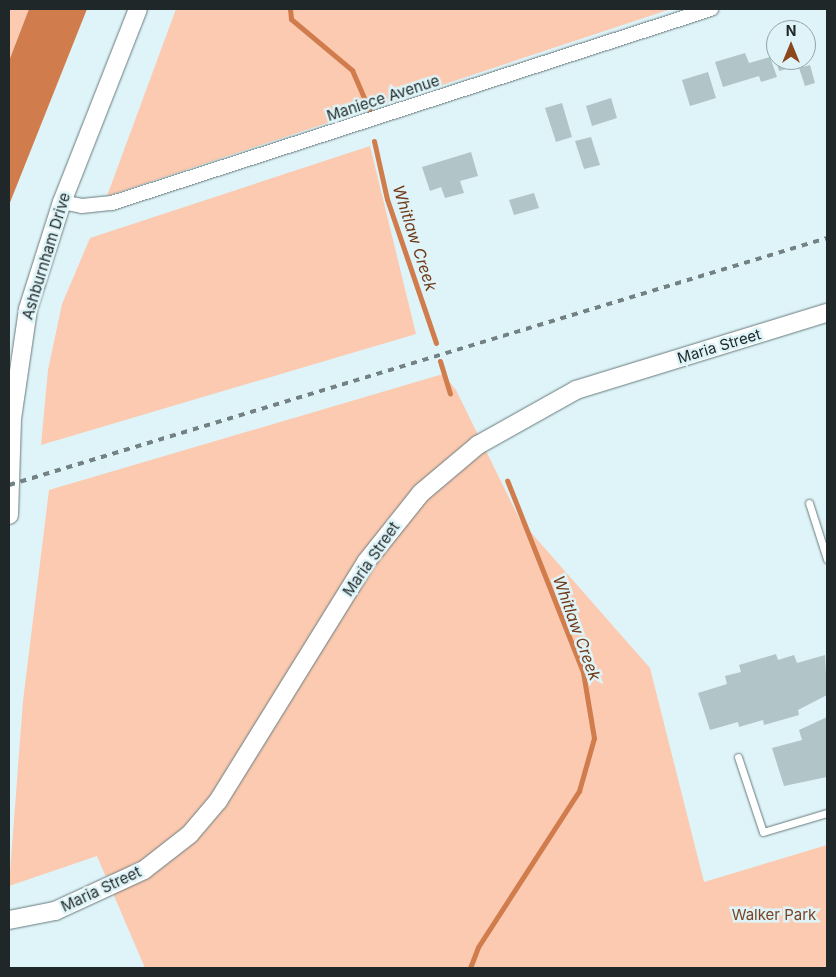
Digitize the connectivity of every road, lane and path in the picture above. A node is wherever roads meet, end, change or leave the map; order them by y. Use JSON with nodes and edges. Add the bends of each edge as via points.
{"nodes":[{"id":1,"x":138,"y":9,"type":"edge"},
{"id":2,"x":711,"y":9,"type":"edge"},
{"id":3,"x":62,"y":202,"type":"junction"},
{"id":4,"x":827,"y":313,"type":"edge"},
{"id":5,"x":809,"y":504,"type":"dead end"},
{"id":6,"x":9,"y":515,"type":"edge"},
{"id":7,"x":827,"y":560,"type":"edge"},
{"id":8,"x":738,"y":757,"type":"dead end"},
{"id":9,"x":827,"y":813,"type":"edge"},
{"id":10,"x":9,"y":920,"type":"edge"}],
"edges":[{"from":1,"to":3,"type":"street","name":"Ashburnham Drive"},
{"from":2,"to":3,"type":"street","name":"Maniece Avenue","via":[[112,203],[82,206]]},
{"from":3,"to":6,"type":"street","name":"Ashburnham Drive","via":[[28,309],[18,356]]},
{"from":4,"to":10,"type":"street","name":"Maria Street","via":[[576,390],[478,444],[421,493],[366,562],[218,801],[190,834],[144,870],[55,911]]},
{"from":5,"to":7,"type":"lane"},
{"from":8,"to":9,"type":"lane","via":[[763,832]]}]}
